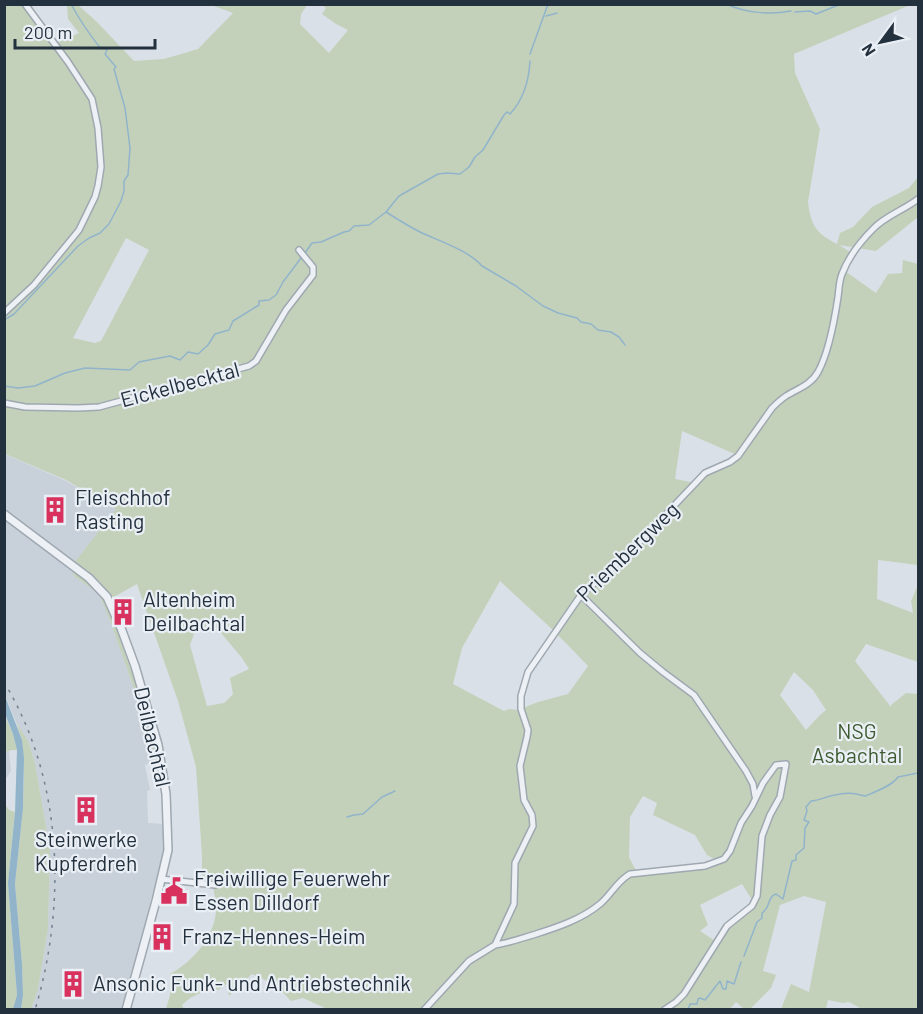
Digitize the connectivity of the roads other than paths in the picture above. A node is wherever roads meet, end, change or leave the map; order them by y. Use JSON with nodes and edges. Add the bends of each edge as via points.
{"nodes":[{"id":1,"x":25,"y":4,"type":"edge"},
{"id":2,"x":918,"y":199,"type":"edge"},
{"id":3,"x":299,"y":250,"type":"dead end"},
{"id":4,"x":4,"y":313,"type":"edge"},
{"id":5,"x":4,"y":403,"type":"edge"},
{"id":6,"x":4,"y":514,"type":"edge"},
{"id":7,"x":581,"y":595,"type":"junction"},
{"id":8,"x":756,"y":798,"type":"junction"},
{"id":9,"x":161,"y":879,"type":"junction"},
{"id":10,"x":215,"y":885,"type":"dead end"},
{"id":11,"x":495,"y":945,"type":"junction"},
{"id":12,"x":126,"y":1010,"type":"edge"},
{"id":13,"x":424,"y":1010,"type":"edge"},
{"id":14,"x":664,"y":1010,"type":"edge"}],
"edges":[{"from":1,"to":4,"type":"street","via":[[95,106],[101,159],[99,186],[75,237]]},
{"from":2,"to":7,"type":"street","name":"Priembergweg","via":[[875,226],[841,276],[829,340],[815,377],[778,402],[738,456],[705,473],[631,551]]},
{"from":3,"to":5,"type":"street","name":"Eickelbecktal","via":[[313,267],[313,275],[249,366],[93,408]]},
{"from":6,"to":9,"type":"street","name":"Deilbachtal","via":[[89,578],[113,610],[132,658],[164,777],[168,850]]},
{"from":7,"to":8,"type":"street","via":[[640,653],[694,695],[749,776]]},
{"from":7,"to":11,"type":"street","name":"Priembergweg","via":[[528,672],[521,696],[528,730],[520,766],[524,800],[533,826],[515,863],[514,904]]},
{"from":8,"to":11,"type":"street","via":[[722,861],[630,874],[601,903],[568,923]]},
{"from":8,"to":14,"type":"street","via":[[771,771],[786,764],[780,797],[762,836],[757,897],[727,926],[684,994]]},
{"from":9,"to":10,"type":"street"},
{"from":9,"to":12,"type":"street","name":"Deilbachtal"},
{"from":11,"to":13,"type":"street","via":[[469,961]]}]}
